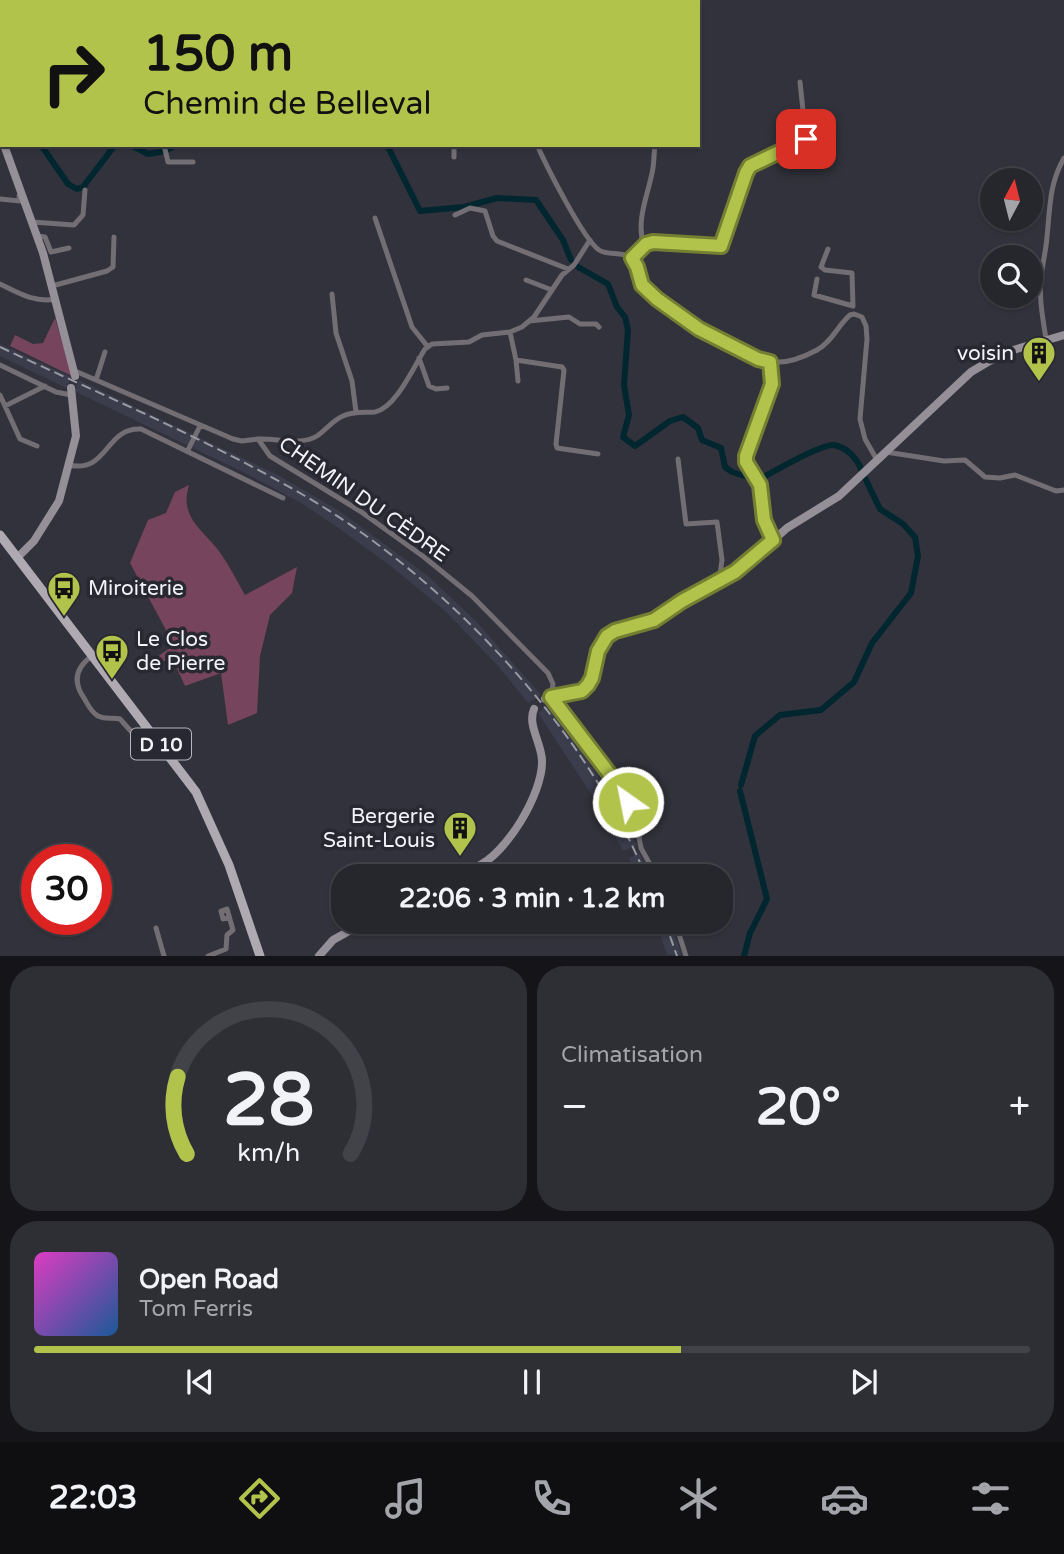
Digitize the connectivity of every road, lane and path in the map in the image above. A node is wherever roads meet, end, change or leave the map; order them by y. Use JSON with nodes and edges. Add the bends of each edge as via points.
{"nodes":[{"id":1,"x":800,"y":82,"type":"dead end"},
{"id":2,"x":3,"y":147,"type":"edge"},
{"id":3,"x":164,"y":147,"type":"edge"},
{"id":4,"x":454,"y":147,"type":"edge"},
{"id":5,"x":538,"y":147,"type":"edge"},
{"id":6,"x":655,"y":147,"type":"edge"},
{"id":7,"x":454,"y":157,"type":"dead end"},
{"id":8,"x":1064,"y":158,"type":"edge"},
{"id":9,"x":193,"y":162,"type":"dead end"},
{"id":10,"x":12,"y":171,"type":"junction"},
{"id":11,"x":85,"y":190,"type":"dead end"},
{"id":12,"x":0,"y":199,"type":"edge"},
{"id":13,"x":455,"y":215,"type":"dead end"},
{"id":14,"x":375,"y":218,"type":"dead end"},
{"id":15,"x":32,"y":222,"type":"junction"},
{"id":16,"x":38,"y":236,"type":"junction"},
{"id":17,"x":114,"y":237,"type":"dead end"},
{"id":18,"x":590,"y":240,"type":"junction"},
{"id":19,"x":644,"y":246,"type":"junction"},
{"id":20,"x":69,"y":248,"type":"dead end"},
{"id":21,"x":828,"y":249,"type":"dead end"},
{"id":22,"x":632,"y":258,"type":"junction"},
{"id":23,"x":568,"y":269,"type":"junction"},
{"id":24,"x":817,"y":279,"type":"dead end"},
{"id":25,"x":526,"y":280,"type":"dead end"},
{"id":26,"x":0,"y":284,"type":"edge"},
{"id":27,"x":52,"y":286,"type":"junction"},
{"id":28,"x":552,"y":290,"type":"junction"},
{"id":29,"x":332,"y":294,"type":"dead end"},
{"id":30,"x":56,"y":299,"type":"junction"},
{"id":31,"x":529,"y":321,"type":"junction"},
{"id":32,"x":599,"y":327,"type":"dead end"},
{"id":33,"x":510,"y":332,"type":"junction"},
{"id":34,"x":1064,"y":335,"type":"edge"},
{"id":35,"x":1046,"y":339,"type":"junction"},
{"id":36,"x":428,"y":346,"type":"junction"},
{"id":37,"x":105,"y":352,"type":"dead end"},
{"id":38,"x":419,"y":358,"type":"junction"},
{"id":39,"x":516,"y":360,"type":"junction"},
{"id":40,"x":770,"y":362,"type":"junction"},
{"id":41,"x":0,"y":365,"type":"edge"},
{"id":42,"x":75,"y":373,"type":"joint"},
{"id":43,"x":96,"y":380,"type":"junction"},
{"id":44,"x":518,"y":381,"type":"dead end"},
{"id":45,"x":45,"y":386,"type":"junction"},
{"id":46,"x":447,"y":387,"type":"dead end"},
{"id":47,"x":71,"y":392,"type":"joint"},
{"id":48,"x":0,"y":395,"type":"edge"},
{"id":49,"x":5,"y":406,"type":"junction"},
{"id":50,"x":356,"y":412,"type":"junction"},
{"id":51,"x":200,"y":426,"type":"junction"},
{"id":52,"x":258,"y":439,"type":"junction"},
{"id":53,"x":37,"y":446,"type":"dead end"},
{"id":54,"x":189,"y":448,"type":"junction"},
{"id":55,"x":886,"y":452,"type":"junction"},
{"id":56,"x":598,"y":454,"type":"dead end"},
{"id":57,"x":678,"y":459,"type":"dead end"},
{"id":58,"x":877,"y":460,"type":"junction"},
{"id":59,"x":69,"y":465,"type":"junction"},
{"id":60,"x":1064,"y":490,"type":"edge"},
{"id":61,"x":283,"y":498,"type":"dead end"},
{"id":62,"x":0,"y":535,"type":"edge"},
{"id":63,"x":773,"y":540,"type":"junction"},
{"id":64,"x":9,"y":546,"type":"junction"},
{"id":65,"x":0,"y":553,"type":"edge"},
{"id":66,"x":18,"y":557,"type":"junction"},
{"id":67,"x":719,"y":581,"type":"junction"},
{"id":68,"x":93,"y":655,"type":"junction"},
{"id":69,"x":548,"y":698,"type":"junction"},
{"id":70,"x":534,"y":709,"type":"dead end"},
{"id":71,"x":137,"y":738,"type":"dead end"},
{"id":72,"x":481,"y":864,"type":"edge"},
{"id":73,"x":650,"y":864,"type":"edge"},
{"id":74,"x":229,"y":917,"type":"dead end"},
{"id":75,"x":156,"y":928,"type":"dead end"},
{"id":76,"x":344,"y":934,"type":"edge"},
{"id":77,"x":679,"y":934,"type":"edge"},
{"id":78,"x":163,"y":955,"type":"edge"},
{"id":79,"x":155,"y":956,"type":"edge"},
{"id":80,"x":208,"y":956,"type":"edge"},
{"id":81,"x":260,"y":956,"type":"edge"},
{"id":82,"x":319,"y":956,"type":"edge"},
{"id":83,"x":686,"y":956,"type":"edge"}],
"edges":[{"from":1,"to":19,"type":"street","via":[[806,139],[750,166],[721,246],[653,242]]},
{"from":2,"to":10,"type":"street"},
{"from":3,"to":9,"type":"street","via":[[168,162]]},
{"from":4,"to":7,"type":"street"},
{"from":5,"to":18,"type":"street"},
{"from":6,"to":19,"type":"street","via":[[644,202]]},
{"from":8,"to":35,"type":"street","via":[[1049,202],[1041,279]]},
{"from":10,"to":12,"type":"street","via":[[20,201]]},
{"from":10,"to":15,"type":"street"},
{"from":11,"to":15,"type":"street","via":[[83,215],[74,225]]},
{"from":13,"to":23,"type":"street","via":[[470,208],[485,211],[497,241]]},
{"from":14,"to":36,"type":"street","via":[[412,327]]},
{"from":15,"to":16,"type":"street"},
{"from":16,"to":20,"type":"street","via":[[45,237],[51,251]]},
{"from":16,"to":27,"type":"street"},
{"from":17,"to":27,"type":"street","via":[[113,267]]},
{"from":18,"to":22,"type":"street","via":[[603,252]]},
{"from":18,"to":23,"type":"street"},
{"from":19,"to":22,"type":"street"},
{"from":21,"to":24,"type":"street","via":[[821,267],[851,273],[853,306],[814,295]]},
{"from":22,"to":40,"type":"street","via":[[646,290],[686,321]]},
{"from":23,"to":28,"type":"street"},
{"from":25,"to":28,"type":"street"},
{"from":26,"to":30,"type":"street","via":[[32,300]]},
{"from":27,"to":30,"type":"street"},
{"from":28,"to":31,"type":"street"},
{"from":29,"to":50,"type":"street","via":[[336,333],[352,381]]},
{"from":30,"to":42,"type":"street"},
{"from":31,"to":32,"type":"street","via":[[569,317]]},
{"from":31,"to":33,"type":"street"},
{"from":33,"to":36,"type":"street"},
{"from":33,"to":39,"type":"street"},
{"from":34,"to":35,"type":"street"},
{"from":35,"to":55,"type":"street","via":[[1003,353],[971,372]]},
{"from":36,"to":38,"type":"street"},
{"from":37,"to":43,"type":"street"},
{"from":38,"to":46,"type":"street","via":[[429,386]]},
{"from":38,"to":50,"type":"street","via":[[385,408]]},
{"from":39,"to":44,"type":"street"},
{"from":39,"to":56,"type":"street","via":[[564,368],[556,446]]},
{"from":40,"to":58,"type":"street","via":[[816,351],[850,315],[862,317],[867,339],[860,419]]},
{"from":40,"to":63,"type":"street","via":[[772,384],[746,462],[760,485],[764,520]]},
{"from":41,"to":45,"type":"street"},
{"from":42,"to":43,"type":"street","name":"CHEMIN DU CÈDRE"},
{"from":43,"to":51,"type":"street","name":"CHEMIN DU CÈDRE"},
{"from":45,"to":47,"type":"street"},
{"from":45,"to":49,"type":"street"},
{"from":47,"to":59,"type":"street","via":[[76,436]]},
{"from":48,"to":49,"type":"street"},
{"from":49,"to":53,"type":"street","via":[[20,439]]},
{"from":50,"to":52,"type":"street","via":[[340,416],[311,439]]},
{"from":51,"to":52,"type":"street","name":"CHEMIN DU CÈDRE","via":[[242,441]]},
{"from":51,"to":54,"type":"street"},
{"from":52,"to":69,"type":"street","name":"CHEMIN DU CÈDRE","via":[[270,456],[360,511],[472,596],[548,673],[553,684]]},
{"from":54,"to":59,"type":"street","via":[[135,428],[112,442],[93,464]]},
{"from":54,"to":61,"type":"street"},
{"from":55,"to":58,"type":"street"},
{"from":55,"to":60,"type":"street","via":[[965,460],[985,477],[1015,475]]},
{"from":57,"to":67,"type":"street","via":[[686,524],[717,522],[722,561]]},
{"from":58,"to":63,"type":"street","via":[[839,496]]},
{"from":59,"to":66,"type":"street","via":[[54,512]]},
{"from":62,"to":64,"type":"main road","number":"D 10"},
{"from":63,"to":67,"type":"street"},
{"from":64,"to":65,"type":"street"},
{"from":64,"to":66,"type":"main road","number":"D 10"},
{"from":66,"to":68,"type":"main road","number":"D 10"},
{"from":67,"to":69,"type":"street","via":[[654,620],[607,636],[588,685],[582,691]]},
{"from":68,"to":71,"type":"street","via":[[80,666],[77,688],[94,713],[104,719],[120,719]]},
{"from":68,"to":81,"type":"main road","number":"D 10","via":[[205,807]]},
{"from":69,"to":73,"type":"street","name":"CHEMIN DU CÈDRE","via":[[621,789]]},
{"from":70,"to":72,"type":"street","via":[[532,721],[542,768],[538,789],[528,810],[493,856]]},
{"from":74,"to":80,"type":"street","via":[[233,930],[225,940],[226,949]]},
{"from":75,"to":78,"type":"street"},
{"from":76,"to":82,"type":"street"},
{"from":77,"to":83,"type":"street"},
{"from":78,"to":79,"type":"street"}]}
